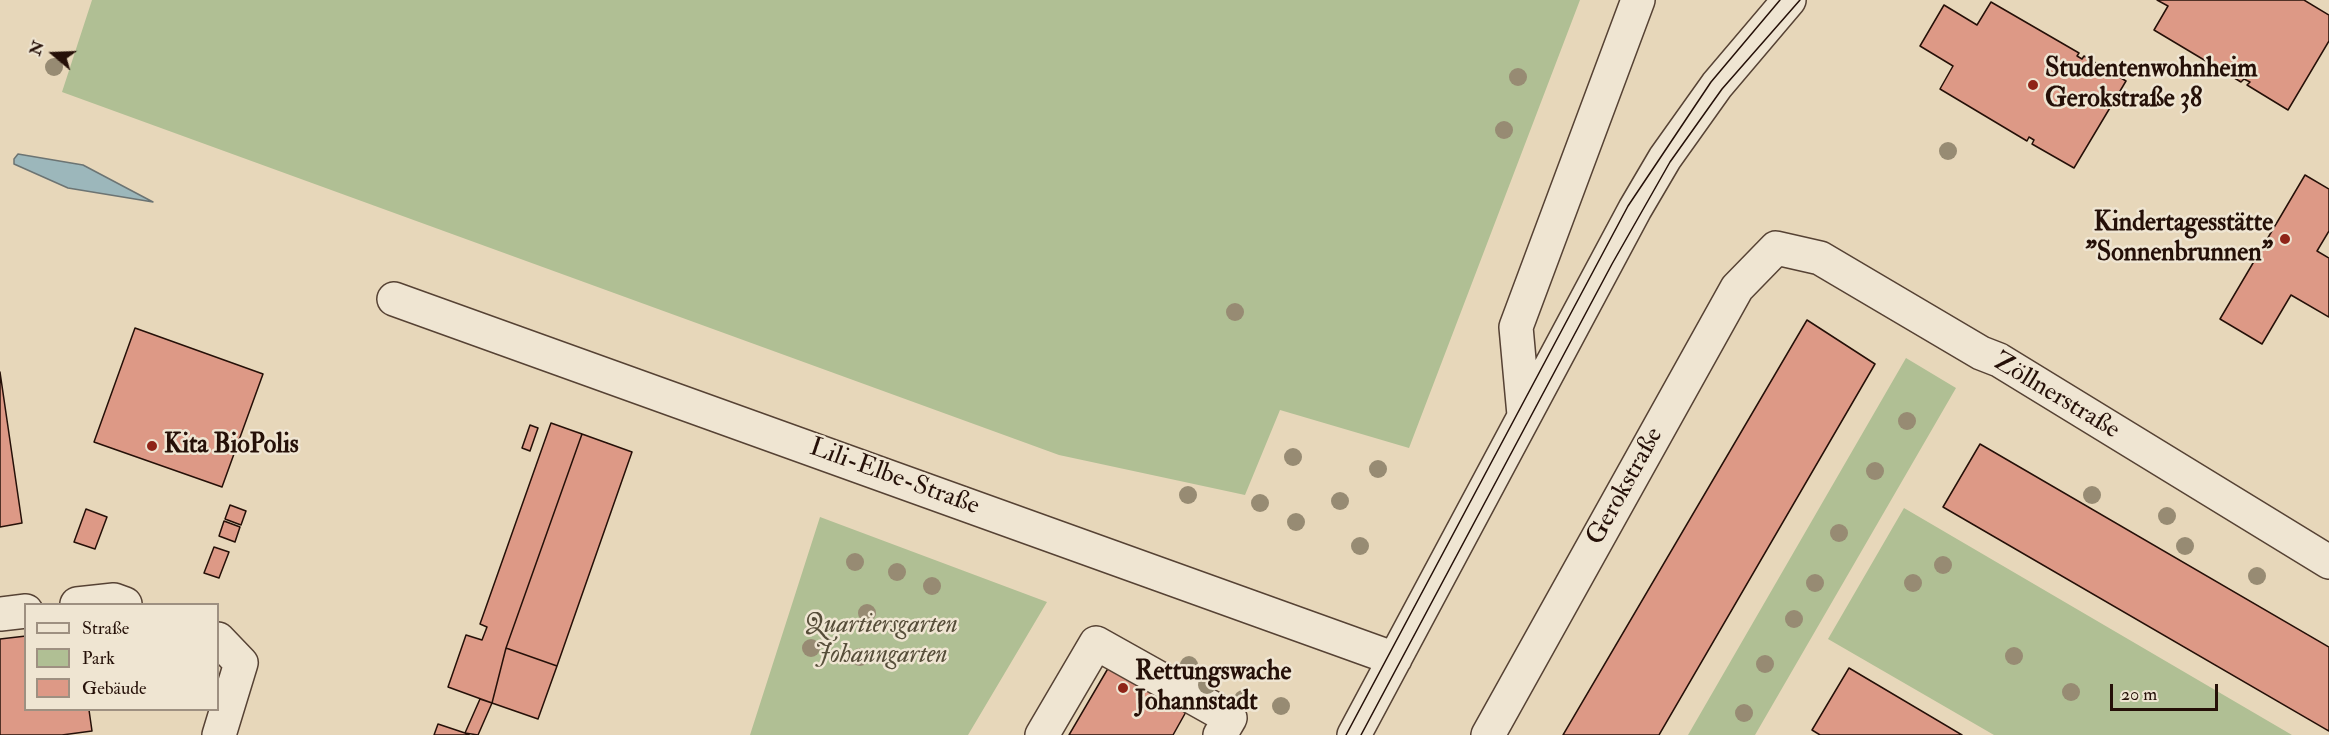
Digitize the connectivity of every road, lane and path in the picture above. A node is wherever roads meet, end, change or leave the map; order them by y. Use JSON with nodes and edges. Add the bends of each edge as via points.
{"nodes":[{"id":1,"x":1638,"y":0,"type":"edge"},
{"id":2,"x":1790,"y":0,"type":"edge"},
{"id":3,"x":1776,"y":248,"type":"joint"},
{"id":4,"x":393,"y":299,"type":"dead end"},
{"id":5,"x":1524,"y":415,"type":"junction"},
{"id":6,"x":2329,"y":562,"type":"edge"},
{"id":7,"x":86,"y":603,"type":"edge"},
{"id":8,"x":122,"y":603,"type":"edge"},
{"id":9,"x":24,"y":611,"type":"edge"},
{"id":10,"x":0,"y":614,"type":"edge"},
{"id":11,"x":219,"y":640,"type":"edge"},
{"id":12,"x":1395,"y":659,"type":"junction"},
{"id":13,"x":219,"y":735,"type":"edge"},
{"id":14,"x":1042,"y":735,"type":"edge"},
{"id":15,"x":1220,"y":735,"type":"edge"},
{"id":16,"x":1354,"y":735,"type":"edge"},
{"id":17,"x":1488,"y":735,"type":"edge"}],
"edges":[{"from":1,"to":5,"type":"street","via":[[1516,327]]},
{"from":2,"to":5,"type":"street","via":[[1717,85],[1665,158]]},
{"from":3,"to":6,"type":"street","name":"Zöllnerstraße","via":[[1820,258],[1999,360]]},
{"from":3,"to":17,"type":"street","name":"Gerokstraße","via":[[1737,288]]},
{"from":4,"to":12,"type":"street","name":"Lili-Elbe-Straße"},
{"from":5,"to":12,"type":"street"},
{"from":7,"to":8,"type":"street"},
{"from":9,"to":10,"type":"street"},
{"from":11,"to":13,"type":"street","via":[[241,663]]},
{"from":12,"to":16,"type":"street"},
{"from":14,"to":15,"type":"street","via":[[1096,643],[1230,718]]}]}
